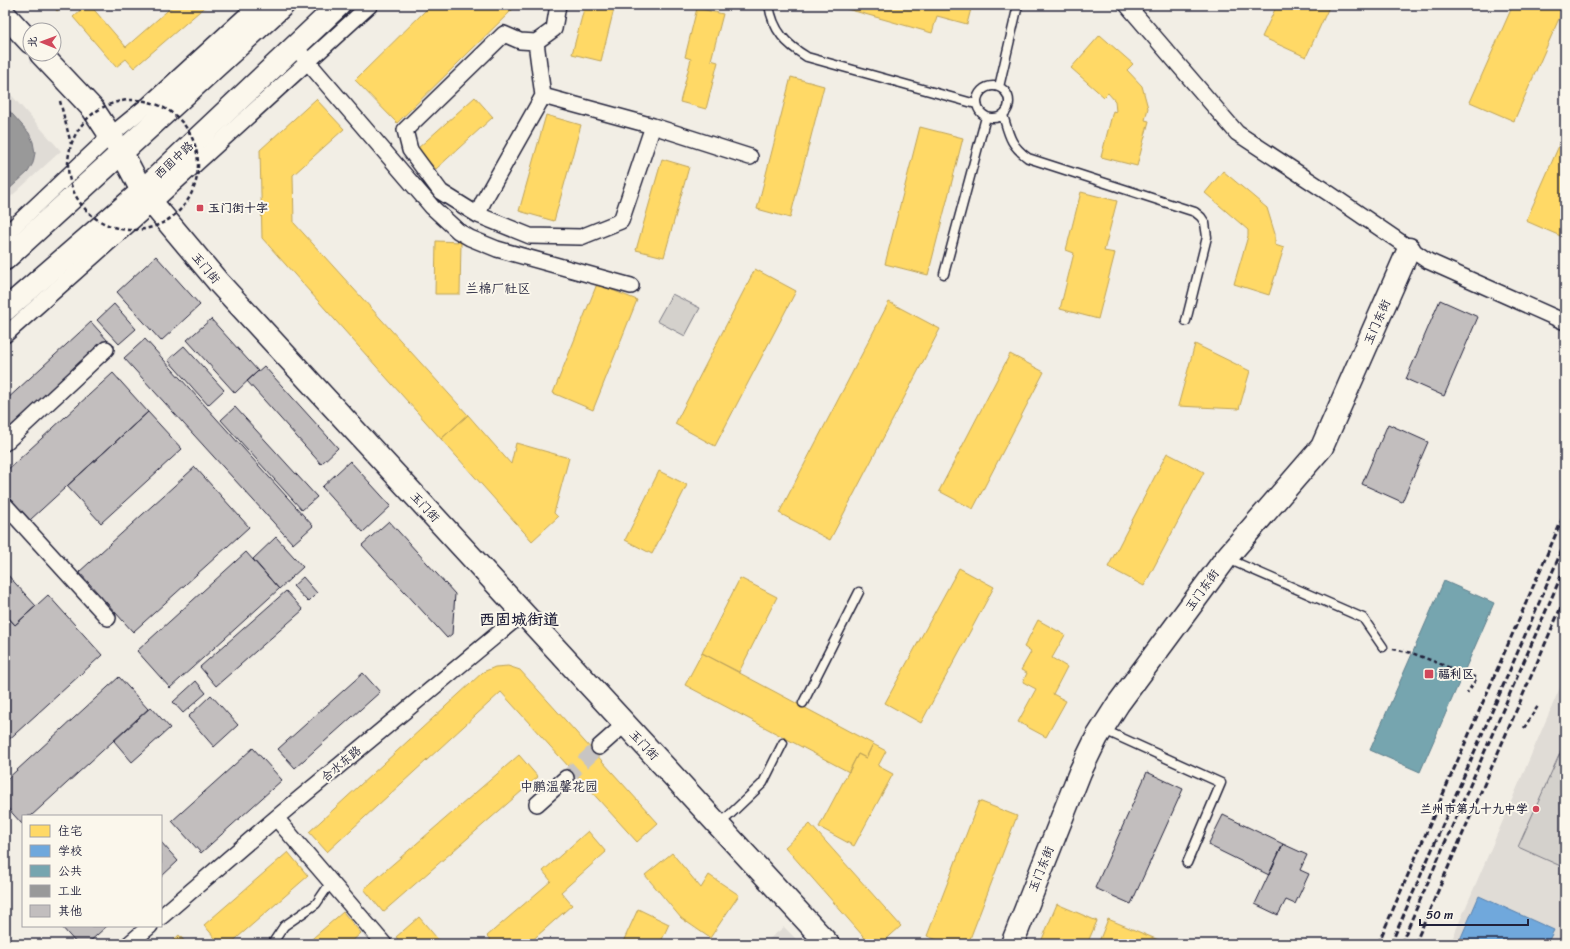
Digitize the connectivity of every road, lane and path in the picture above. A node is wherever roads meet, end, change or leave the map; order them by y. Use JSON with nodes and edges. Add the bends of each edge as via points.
{"nodes":[{"id":1,"x":257,"y":5,"type":"edge"},
{"id":2,"x":283,"y":5,"type":"edge"},
{"id":3,"x":339,"y":5,"type":"edge"},
{"id":4,"x":370,"y":5,"type":"edge"},
{"id":5,"x":558,"y":5,"type":"edge"},
{"id":6,"x":769,"y":5,"type":"edge"},
{"id":7,"x":1018,"y":5,"type":"edge"},
{"id":8,"x":1127,"y":5,"type":"edge"},
{"id":9,"x":5,"y":15,"type":"edge"},
{"id":10,"x":22,"y":33,"type":"edge"},
{"id":11,"x":536,"y":42,"type":"junction"},
{"id":12,"x":301,"y":54,"type":"junction"},
{"id":13,"x":49,"y":62,"type":"edge"},
{"id":14,"x":999,"y":86,"type":"junction"},
{"id":15,"x":543,"y":96,"type":"junction"},
{"id":16,"x":60,"y":100,"type":"dead end"},
{"id":17,"x":976,"y":104,"type":"junction"},
{"id":18,"x":1003,"y":115,"type":"junction"},
{"id":19,"x":986,"y":117,"type":"junction"},
{"id":20,"x":653,"y":126,"type":"junction"},
{"id":21,"x":71,"y":144,"type":"junction"},
{"id":22,"x":116,"y":144,"type":"junction"},
{"id":23,"x":750,"y":157,"type":"dead end"},
{"id":24,"x":147,"y":197,"type":"junction"},
{"id":25,"x":478,"y":215,"type":"junction"},
{"id":26,"x":5,"y":236,"type":"edge"},
{"id":27,"x":1409,"y":249,"type":"junction"},
{"id":28,"x":5,"y":258,"type":"edge"},
{"id":29,"x":944,"y":274,"type":"dead end"},
{"id":30,"x":631,"y":286,"type":"dead end"},
{"id":31,"x":5,"y":310,"type":"edge"},
{"id":32,"x":1186,"y":321,"type":"dead end"},
{"id":33,"x":1565,"y":322,"type":"edge"},
{"id":34,"x":5,"y":335,"type":"edge"},
{"id":35,"x":106,"y":349,"type":"dead end"},
{"id":36,"x":5,"y":444,"type":"edge"},
{"id":37,"x":5,"y":505,"type":"edge"},
{"id":38,"x":1226,"y":558,"type":"junction"},
{"id":39,"x":859,"y":592,"type":"dead end"},
{"id":40,"x":523,"y":613,"type":"junction"},
{"id":41,"x":108,"y":618,"type":"dead end"},
{"id":42,"x":1383,"y":647,"type":"joint"},
{"id":43,"x":1467,"y":693,"type":"dead end"},
{"id":44,"x":803,"y":703,"type":"dead end"},
{"id":45,"x":1538,"y":706,"type":"dead end"},
{"id":46,"x":625,"y":724,"type":"junction"},
{"id":47,"x":1102,"y":728,"type":"junction"},
{"id":48,"x":1524,"y":728,"type":"dead end"},
{"id":49,"x":783,"y":743,"type":"dead end"},
{"id":50,"x":599,"y":747,"type":"tunnel mouth"},
{"id":51,"x":566,"y":778,"type":"tunnel mouth"},
{"id":52,"x":537,"y":804,"type":"dead end"},
{"id":53,"x":276,"y":818,"type":"junction"},
{"id":54,"x":719,"y":825,"type":"junction"},
{"id":55,"x":1187,"y":863,"type":"dead end"},
{"id":56,"x":330,"y":882,"type":"junction"},
{"id":57,"x":162,"y":916,"type":"edge"},
{"id":58,"x":149,"y":927,"type":"edge"},
{"id":59,"x":130,"y":944,"type":"edge"},
{"id":60,"x":272,"y":944,"type":"edge"},
{"id":61,"x":384,"y":944,"type":"edge"},
{"id":62,"x":828,"y":944,"type":"edge"},
{"id":63,"x":1012,"y":944,"type":"edge"}],
"edges":[{"from":1,"to":22,"type":"street","via":[[149,104]]},
{"from":2,"to":22,"type":"street"},
{"from":3,"to":12,"type":"street","name":"西固中路"},
{"from":4,"to":12,"type":"street"},
{"from":5,"to":11,"type":"street","via":[[554,29]]},
{"from":6,"to":17,"type":"lane","via":[[770,16],[778,33],[791,47],[807,57]]},
{"from":7,"to":14,"type":"lane"},
{"from":8,"to":27,"type":"street","via":[[1237,133]]},
{"from":9,"to":10,"type":"street"},
{"from":11,"to":15,"type":"street"},
{"from":11,"to":25,"type":"street","via":[[504,34],[405,130],[410,150],[441,192]]},
{"from":12,"to":24,"type":"street","name":"西固中路"},
{"from":12,"to":30,"type":"street","via":[[432,207],[458,231],[497,249]]},
{"from":13,"to":22,"type":"street","name":"玉门街","via":[[93,109]]},
{"from":14,"to":17,"type":"lane","via":[[988,86],[983,89],[976,98]]},
{"from":14,"to":18,"type":"lane","via":[[1009,100],[1009,106]]},
{"from":15,"to":20,"type":"street"},
{"from":15,"to":25,"type":"street"},
{"from":16,"to":21,"type":"path"},
{"from":17,"to":19,"type":"lane","via":[[981,114]]},
{"from":18,"to":19,"type":"lane","via":[[998,118]]},
{"from":18,"to":32,"type":"lane","via":[[1012,143],[1028,158],[1195,212],[1201,217],[1207,230],[1207,237]]},
{"from":19,"to":29,"type":"lane"},
{"from":20,"to":23,"type":"street"},
{"from":20,"to":25,"type":"street","via":[[621,221],[581,237],[530,236]]},
{"from":21,"to":21,"type":"path","bridge":true,"via":[[68,168],[73,191],[86,211],[106,225],[123,230],[141,231],[164,223],[182,208],[194,187],[198,163],[192,140],[179,120],[160,106],[124,100],[102,108],[83,123]]},
{"from":22,"to":24,"type":"street","name":"玉门街"},
{"from":22,"to":26,"type":"street"},
{"from":22,"to":28,"type":"street"},
{"from":24,"to":31,"type":"street","name":"西固中路"},
{"from":24,"to":34,"type":"street"},
{"from":24,"to":40,"type":"street","name":"玉门街","via":[[219,283]]},
{"from":27,"to":33,"type":"street","via":[[1428,261]]},
{"from":27,"to":38,"type":"street","name":"玉门东街","via":[[1322,447]]},
{"from":35,"to":36,"type":"street"},
{"from":37,"to":41,"type":"street"},
{"from":38,"to":42,"type":"lane","via":[[1363,618]]},
{"from":38,"to":47,"type":"street","name":"玉门东街"},
{"from":39,"to":44,"type":"lane"},
{"from":40,"to":46,"type":"street","name":"玉门街"},
{"from":40,"to":53,"type":"street","name":"合水东路"},
{"from":42,"to":43,"type":"path","via":[[1412,653],[1477,678]]},
{"from":45,"to":48,"type":"path"},
{"from":46,"to":50,"type":"street"},
{"from":46,"to":54,"type":"street","name":"玉门街"},
{"from":47,"to":55,"type":"lane","via":[[1221,783]]},
{"from":47,"to":63,"type":"street","name":"玉门东街","via":[[1080,772]]},
{"from":49,"to":54,"type":"lane","via":[[763,783]]},
{"from":51,"to":52,"type":"street"},
{"from":53,"to":56,"type":"street"},
{"from":53,"to":57,"type":"street","name":"合水东路"},
{"from":54,"to":62,"type":"street","name":"玉门街"},
{"from":56,"to":60,"type":"lane","via":[[316,904],[284,926]]},
{"from":56,"to":61,"type":"street"},
{"from":58,"to":59,"type":"street"}]}
